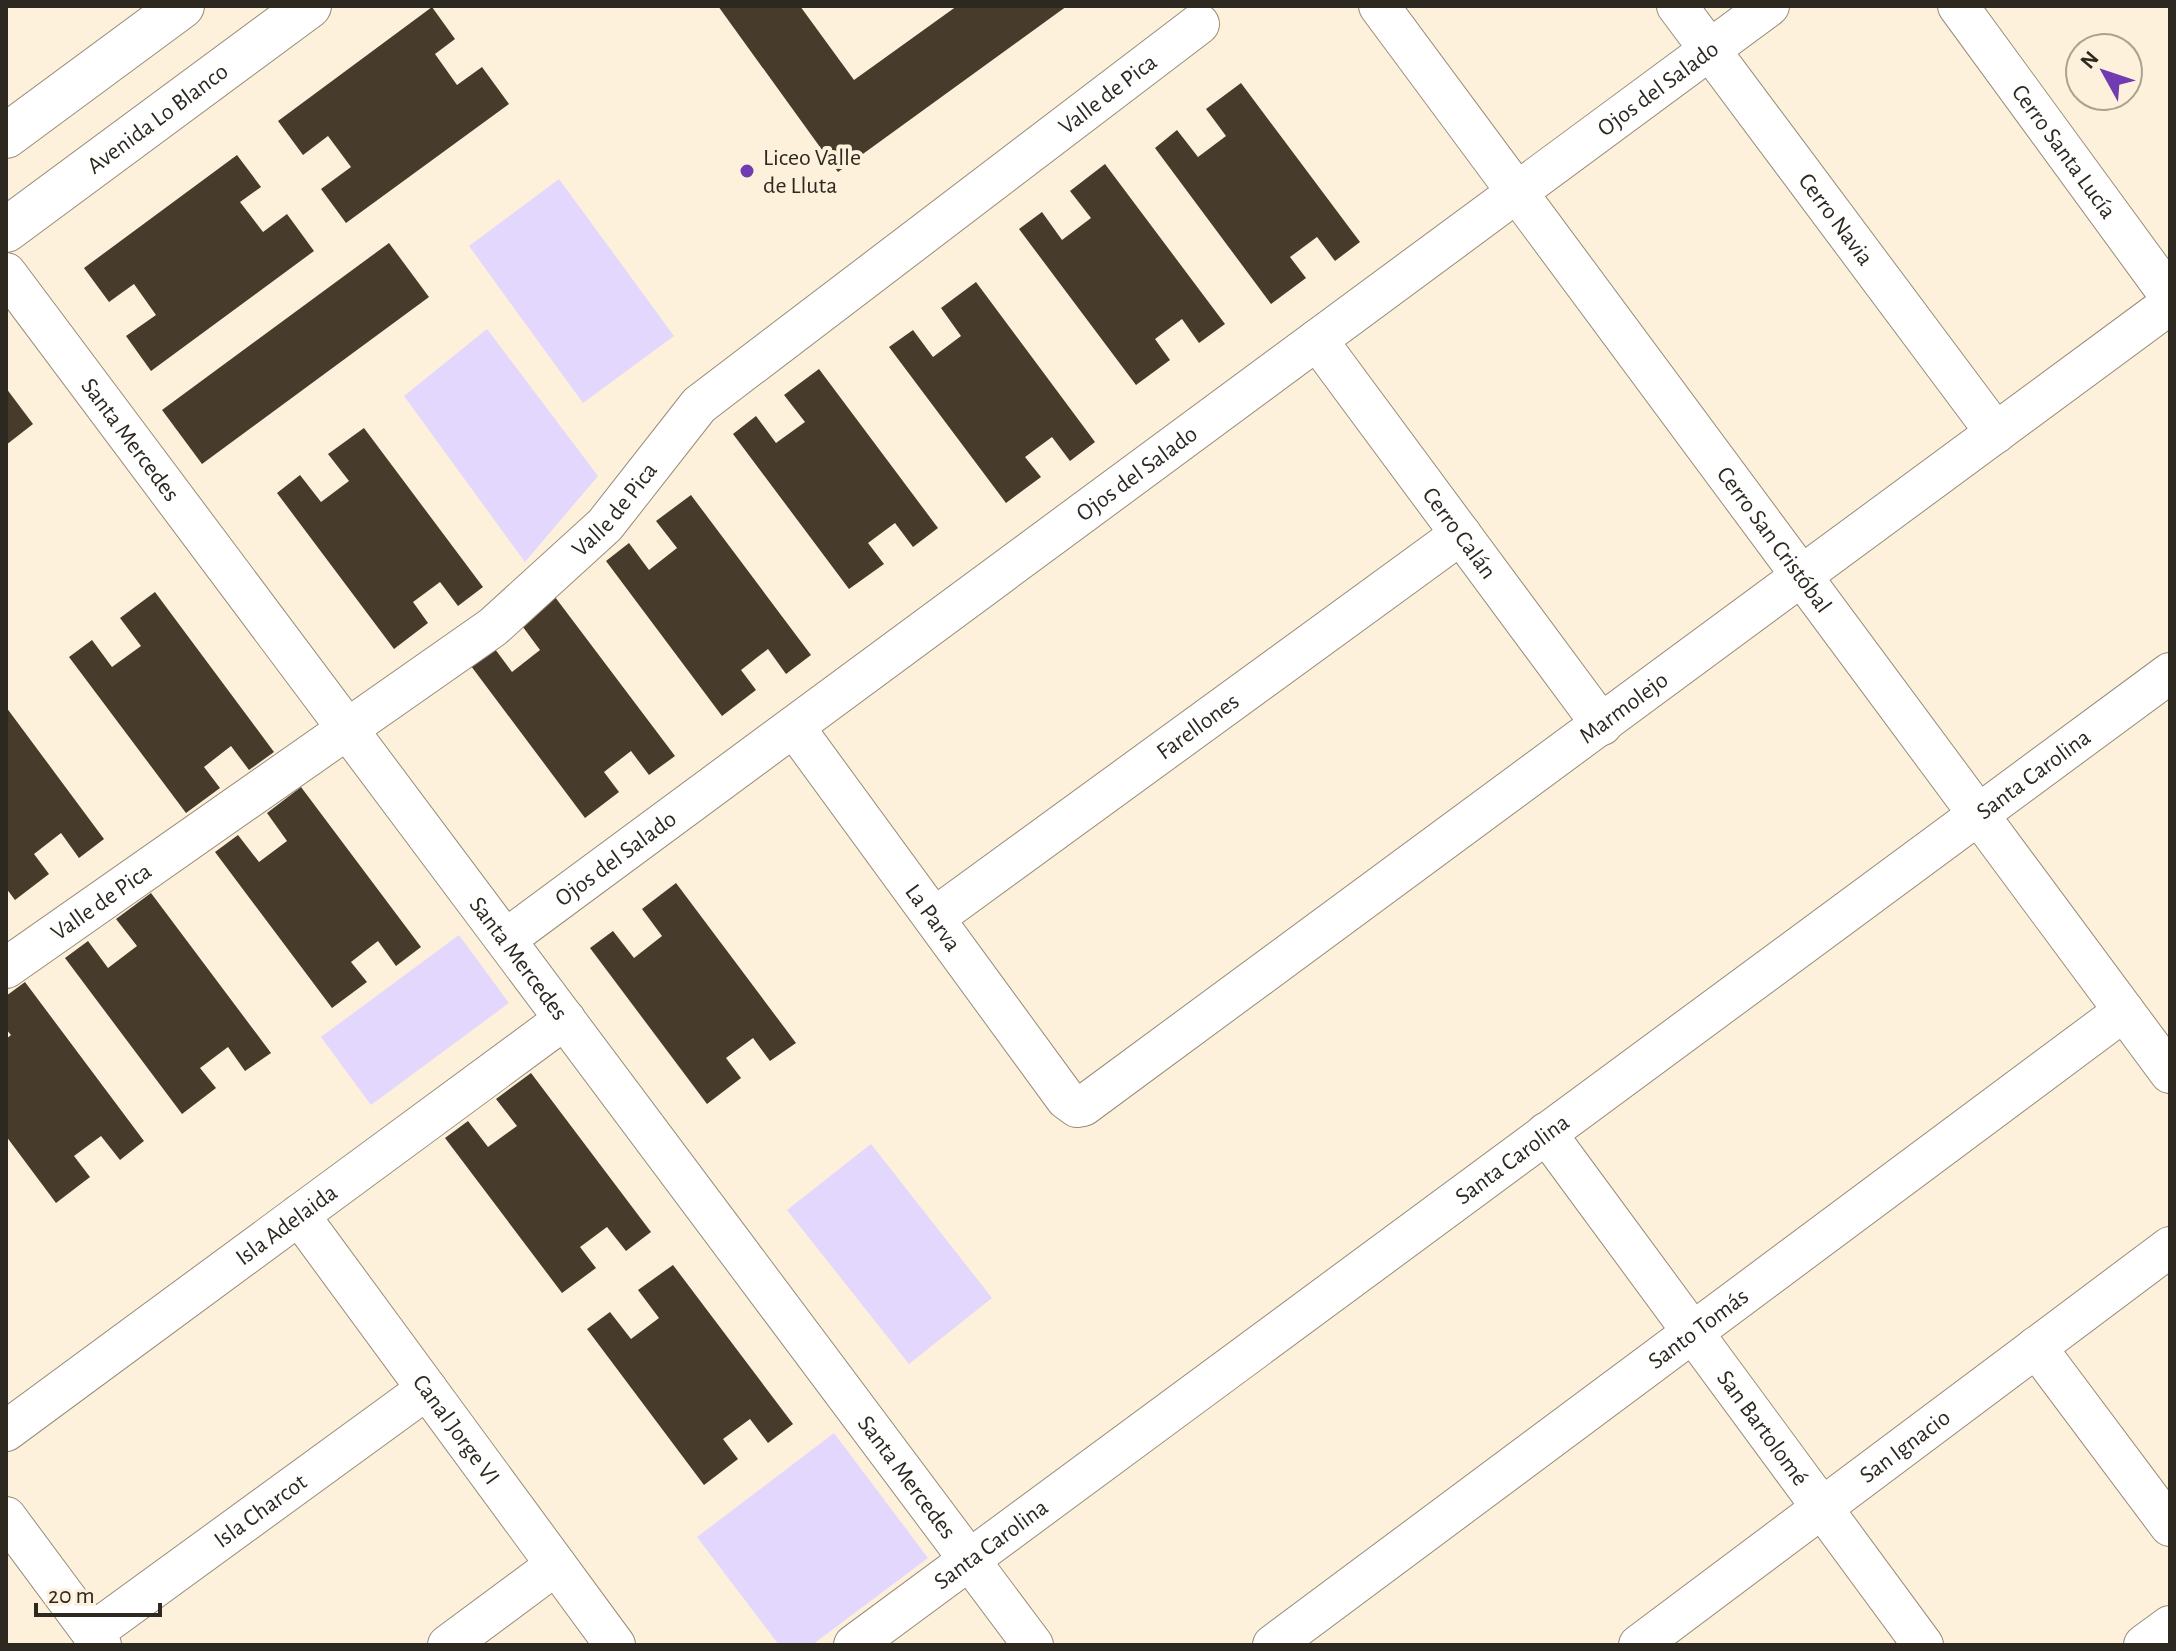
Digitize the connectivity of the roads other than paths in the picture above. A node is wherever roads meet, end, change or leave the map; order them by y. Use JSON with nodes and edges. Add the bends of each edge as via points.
{"nodes":[{"id":1,"x":182,"y":6,"type":"edge"},
{"id":2,"x":309,"y":6,"type":"edge"},
{"id":3,"x":1379,"y":6,"type":"edge"},
{"id":4,"x":1677,"y":6,"type":"edge"},
{"id":5,"x":1769,"y":6,"type":"edge"},
{"id":6,"x":1958,"y":6,"type":"edge"},
{"id":7,"x":1199,"y":24,"type":"dead end"},
{"id":8,"x":1710,"y":50,"type":"junction"},
{"id":9,"x":6,"y":136,"type":"edge"},
{"id":10,"x":1517,"y":193,"type":"junction"},
{"id":11,"x":6,"y":230,"type":"edge"},
{"id":12,"x":6,"y":273,"type":"edge"},
{"id":13,"x":2170,"y":296,"type":"edge"},
{"id":14,"x":2170,"y":304,"type":"edge"},
{"id":15,"x":1317,"y":340,"type":"junction"},
{"id":16,"x":1996,"y":433,"type":"junction"},
{"id":17,"x":1461,"y":534,"type":"junction"},
{"id":18,"x":1802,"y":576,"type":"junction"},
{"id":19,"x":2170,"y":673,"type":"edge"},
{"id":20,"x":1602,"y":725,"type":"junction"},
{"id":21,"x":794,"y":727,"type":"junction"},
{"id":22,"x":347,"y":728,"type":"junction"},
{"id":23,"x":1978,"y":814,"type":"junction"},
{"id":24,"x":934,"y":918,"type":"junction"},
{"id":25,"x":506,"y":939,"type":"junction"},
{"id":26,"x":6,"y":968,"type":"edge"},
{"id":27,"x":2124,"y":1011,"type":"junction"},
{"id":28,"x":565,"y":1019,"type":"junction"},
{"id":29,"x":2170,"y":1073,"type":"edge"},
{"id":30,"x":1077,"y":1107,"type":"joint"},
{"id":31,"x":1546,"y":1133,"type":"junction"},
{"id":32,"x":299,"y":1215,"type":"junction"},
{"id":33,"x":2170,"y":1247,"type":"edge"},
{"id":34,"x":1693,"y":1332,"type":"junction"},
{"id":35,"x":2036,"y":1347,"type":"junction"},
{"id":36,"x":427,"y":1389,"type":"junction"},
{"id":37,"x":6,"y":1431,"type":"edge"},
{"id":38,"x":1822,"y":1508,"type":"junction"},
{"id":39,"x":6,"y":1517,"type":"edge"},
{"id":40,"x":2170,"y":1526,"type":"edge"},
{"id":41,"x":970,"y":1559,"type":"junction"},
{"id":42,"x":556,"y":1565,"type":"junction"},
{"id":43,"x":2170,"y":1626,"type":"edge"},
{"id":44,"x":96,"y":1639,"type":"edge"},
{"id":45,"x":448,"y":1645,"type":"edge"},
{"id":46,"x":615,"y":1645,"type":"edge"},
{"id":47,"x":854,"y":1645,"type":"edge"},
{"id":48,"x":1033,"y":1645,"type":"edge"},
{"id":49,"x":1273,"y":1645,"type":"edge"},
{"id":50,"x":1639,"y":1645,"type":"edge"},
{"id":51,"x":1923,"y":1645,"type":"edge"},
{"id":52,"x":2144,"y":1645,"type":"edge"}],
"edges":[{"from":1,"to":9,"type":"main road"},
{"from":2,"to":11,"type":"main road","name":"Avenida Lo Blanco"},
{"from":3,"to":10,"type":"street","name":"Cerro San Cristóbal"},
{"from":4,"to":8,"type":"street","name":"Cerro Navia"},
{"from":5,"to":8,"type":"street","name":"Ojos del Salado"},
{"from":6,"to":13,"type":"street","name":"Cerro Santa Lucía"},
{"from":7,"to":22,"type":"street","name":"Valle de Pica","via":[[714,393],[585,546],[493,627]]},
{"from":8,"to":10,"type":"street","name":"Ojos del Salado"},
{"from":8,"to":16,"type":"street","name":"Cerro Navia"},
{"from":10,"to":15,"type":"street","name":"Ojos del Salado"},
{"from":10,"to":18,"type":"street","name":"Cerro San Cristóbal"},
{"from":12,"to":22,"type":"street","name":"Santa Mercedes"},
{"from":14,"to":16,"type":"street","name":"Marmolejo"},
{"from":15,"to":17,"type":"street","name":"Cerro Calán"},
{"from":15,"to":21,"type":"street","name":"Ojos del Salado"},
{"from":16,"to":18,"type":"street","name":"Marmolejo"},
{"from":17,"to":20,"type":"street","name":"Cerro Calán"},
{"from":17,"to":24,"type":"street","name":"Farellones"},
{"from":18,"to":20,"type":"street","name":"Marmolejo"},
{"from":18,"to":23,"type":"street","name":"Cerro San Cristóbal"},
{"from":19,"to":23,"type":"street","name":"Santa Carolina"},
{"from":20,"to":30,"type":"street","name":"Marmolejo","via":[[1090,1103]]},
{"from":21,"to":24,"type":"street","name":"La Parva"},
{"from":21,"to":25,"type":"street","name":"Ojos del Salado"},
{"from":22,"to":25,"type":"street","name":"Santa Mercedes"},
{"from":22,"to":26,"type":"street","name":"Valle de Pica"},
{"from":23,"to":27,"type":"street","name":"Cerro San Cristóbal"},
{"from":23,"to":31,"type":"street","name":"Santa Carolina"},
{"from":24,"to":30,"type":"street","name":"La Parva"},
{"from":25,"to":28,"type":"street","name":"Santa Mercedes"},
{"from":27,"to":29,"type":"street","name":"Cerro San Cristóbal"},
{"from":27,"to":34,"type":"street","name":"Santo Tomás"},
{"from":28,"to":32,"type":"street","name":"Isla Adelaida"},
{"from":28,"to":41,"type":"street","name":"Santa Mercedes"},
{"from":31,"to":34,"type":"street","name":"San Bartolomé"},
{"from":31,"to":41,"type":"street","name":"Santa Carolina"},
{"from":32,"to":36,"type":"street","name":"Canal Jorge VI"},
{"from":32,"to":37,"type":"street","name":"Isla Adelaida"},
{"from":33,"to":35,"type":"street","name":"San Ignacio"},
{"from":34,"to":38,"type":"street","name":"San Bartolomé"},
{"from":34,"to":49,"type":"street","name":"Santo Tomás"},
{"from":35,"to":38,"type":"street","name":"San Ignacio"},
{"from":35,"to":40,"type":"street"},
{"from":36,"to":42,"type":"street","name":"Canal Jorge VI"},
{"from":36,"to":44,"type":"street","name":"Isla Charcot"},
{"from":38,"to":50,"type":"street","name":"San Ignacio"},
{"from":38,"to":51,"type":"street","name":"San Bartolomé"},
{"from":39,"to":44,"type":"street"},
{"from":41,"to":47,"type":"street","name":"Santa Carolina"},
{"from":41,"to":48,"type":"street","name":"Santa Mercedes"},
{"from":42,"to":45,"type":"street"},
{"from":42,"to":46,"type":"street","name":"Canal Jorge VI"},
{"from":43,"to":52,"type":"street"}]}
